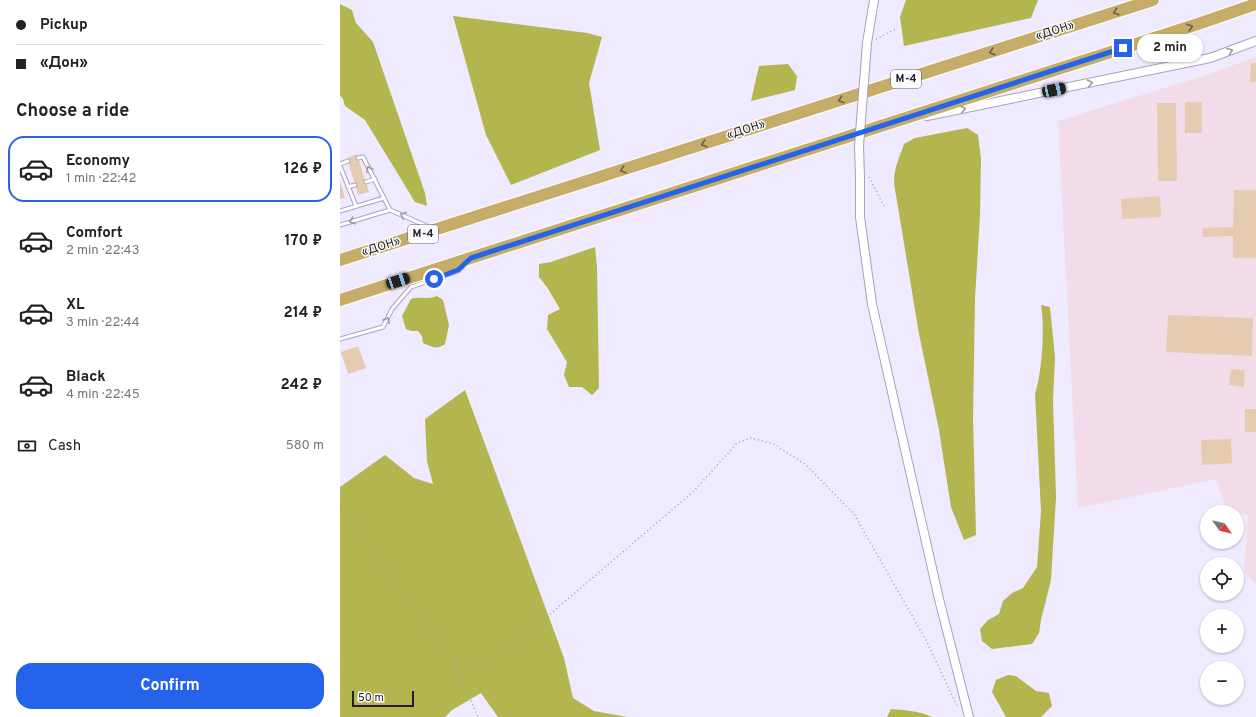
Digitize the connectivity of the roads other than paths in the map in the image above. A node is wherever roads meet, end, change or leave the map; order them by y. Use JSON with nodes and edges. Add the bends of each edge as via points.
{"nodes":[{"id":1,"x":874,"y":0,"type":"edge"},
{"id":2,"x":1153,"y":0,"type":"edge"},
{"id":3,"x":1256,"y":4,"type":"edge"},
{"id":4,"x":1256,"y":41,"type":"edge"},
{"id":5,"x":883,"y":125,"type":"junction"},
{"id":6,"x":358,"y":158,"type":"dead end"},
{"id":7,"x":348,"y":161,"type":"dead end"},
{"id":8,"x":340,"y":165,"type":"edge"},
{"id":9,"x":374,"y":180,"type":"junction"},
{"id":10,"x":366,"y":182,"type":"dead end"},
{"id":11,"x":355,"y":185,"type":"dead end"},
{"id":12,"x":348,"y":187,"type":"junction"},
{"id":13,"x":384,"y":198,"type":"junction"},
{"id":14,"x":356,"y":206,"type":"junction"},
{"id":15,"x":506,"y":208,"type":"junction"},
{"id":16,"x":390,"y":210,"type":"junction"},
{"id":17,"x":340,"y":211,"type":"edge"},
{"id":18,"x":340,"y":225,"type":"edge"},
{"id":19,"x":471,"y":258,"type":"junction"},
{"id":20,"x":340,"y":260,"type":"edge"},
{"id":21,"x":340,"y":300,"type":"edge"},
{"id":22,"x":340,"y":339,"type":"edge"},
{"id":23,"x":970,"y":717,"type":"edge"}],
"edges":[{"from":1,"to":23,"type":"street","bridge":true,"via":[[867,43],[859,146],[860,218],[872,304],[941,606]]},
{"from":2,"to":15,"type":"highway","name":"«ДОН»","number":"М-4","one_way":true},
{"from":5,"to":3,"type":"highway","one_way":true},
{"from":5,"to":4,"type":"street","one_way":true,"via":[[1210,58]]},
{"from":5,"to":19,"type":"highway"},
{"from":9,"to":6,"type":"lane","one_way":true,"via":[[363,157]]},
{"from":7,"to":8,"type":"lane"},
{"from":8,"to":12,"type":"lane"},
{"from":9,"to":10,"type":"lane"},
{"from":9,"to":13,"type":"lane"},
{"from":11,"to":12,"type":"lane"},
{"from":12,"to":14,"type":"lane"},
{"from":13,"to":14,"type":"lane"},
{"from":13,"to":16,"type":"lane"},
{"from":14,"to":17,"type":"lane"},
{"from":15,"to":16,"type":"lane","one_way":true,"via":[[492,207],[429,227]]},
{"from":15,"to":20,"type":"highway","name":"«ДОН»","number":"М-4"},
{"from":16,"to":18,"type":"lane","one_way":true},
{"from":19,"to":21,"type":"highway"},
{"from":22,"to":19,"type":"lane","one_way":true,"via":[[383,327],[392,309],[411,287],[458,270]]}]}
